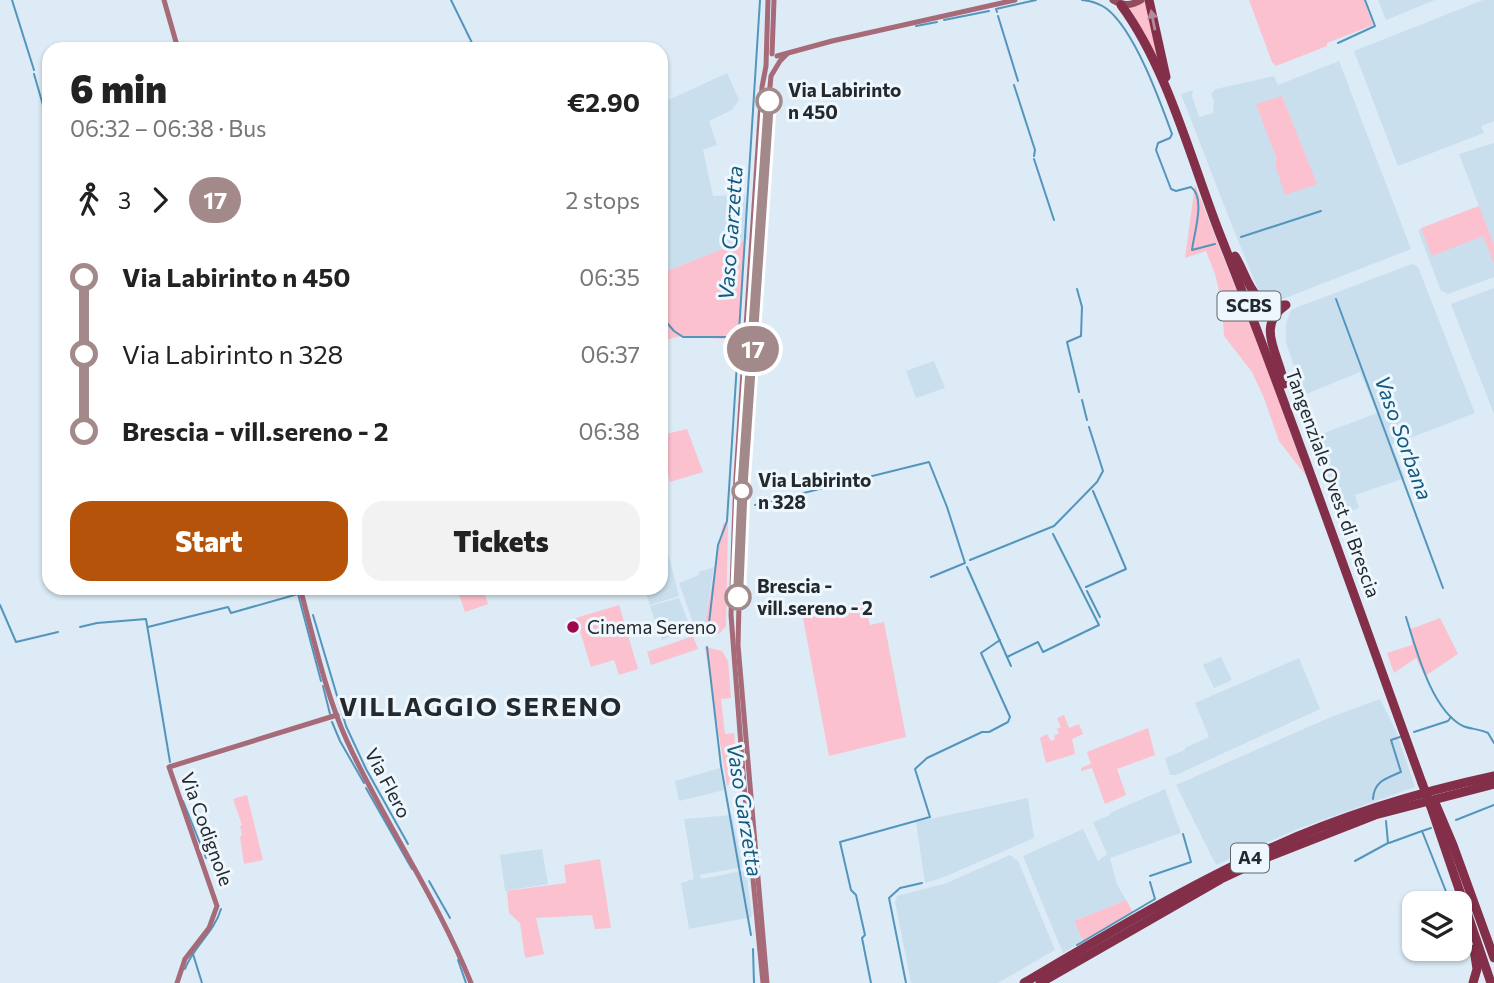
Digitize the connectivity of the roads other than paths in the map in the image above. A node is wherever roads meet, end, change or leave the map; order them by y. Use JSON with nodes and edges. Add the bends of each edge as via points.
{"nodes":[{"id":1,"x":164,"y":0,"type":"edge"},
{"id":2,"x":768,"y":0,"type":"edge"},
{"id":3,"x":774,"y":0,"type":"edge"},
{"id":4,"x":1015,"y":0,"type":"edge"},
{"id":5,"x":1141,"y":0,"type":"edge"},
{"id":6,"x":1149,"y":0,"type":"edge"},
{"id":7,"x":1117,"y":2,"type":"edge"},
{"id":8,"x":176,"y":42,"type":"edge"},
{"id":9,"x":766,"y":57,"type":"junction"},
{"id":10,"x":776,"y":57,"type":"junction"},
{"id":11,"x":766,"y":66,"type":"junction"},
{"id":12,"x":774,"y":69,"type":"junction"},
{"id":13,"x":758,"y":199,"type":"junction"},
{"id":14,"x":1235,"y":256,"type":"junction"},
{"id":15,"x":1284,"y":384,"type":"junction"},
{"id":16,"x":302,"y":595,"type":"edge"},
{"id":17,"x":1365,"y":614,"type":"junction"},
{"id":18,"x":337,"y":715,"type":"junction"},
{"id":19,"x":1494,"y":776,"type":"edge"},
{"id":20,"x":1494,"y":784,"type":"edge"},
{"id":21,"x":1433,"y":808,"type":"junction"},
{"id":22,"x":1466,"y":880,"type":"junction"},
{"id":23,"x":1454,"y":891,"type":"edge"},
{"id":24,"x":1472,"y":943,"type":"edge"},
{"id":25,"x":1494,"y":944,"type":"edge"},
{"id":26,"x":1474,"y":949,"type":"junction"},
{"id":27,"x":1494,"y":958,"type":"edge"},
{"id":28,"x":1494,"y":979,"type":"edge"},
{"id":29,"x":177,"y":983,"type":"edge"},
{"id":30,"x":471,"y":983,"type":"edge"},
{"id":31,"x":765,"y":983,"type":"edge"},
{"id":32,"x":1024,"y":983,"type":"edge"},
{"id":33,"x":1040,"y":983,"type":"edge"},
{"id":34,"x":1473,"y":983,"type":"edge"},
{"id":35,"x":1485,"y":983,"type":"edge"},
{"id":36,"x":1491,"y":983,"type":"edge"}],
"edges":[{"from":1,"to":8,"type":"street"},
{"from":2,"to":9,"type":"street"},
{"from":3,"to":10,"type":"street"},
{"from":4,"to":10,"type":"street"},
{"from":5,"to":7,"type":"main road","name":"Tangenziale Ovest di Brescia","number":"SCBS"},
{"from":14,"to":6,"type":"highway","name":"Tangenziale Ovest di Brescia","number":"SCBS","one_way":true,"via":[[1169,87]]},
{"from":7,"to":17,"type":"highway","name":"Tangenziale Ovest di Brescia","number":"SCBS","via":[[1132,20],[1165,89]]},
{"from":9,"to":10,"type":"street"},
{"from":9,"to":11,"type":"street"},
{"from":10,"to":12,"type":"street"},
{"from":11,"to":12,"type":"street"},
{"from":11,"to":13,"type":"street"},
{"from":12,"to":13,"type":"street"},
{"from":13,"to":31,"type":"street","via":[[736,477],[731,615]]},
{"from":14,"to":15,"type":"highway","name":"Tangenziale Ovest di Brescia","number":"SCBS"},
{"from":14,"to":15,"type":"highway","via":[[1259,300],[1269,306],[1286,305],[1269,324]]},
{"from":15,"to":17,"type":"highway","name":"Tangenziale Ovest di Brescia","number":"SCBS"},
{"from":16,"to":18,"type":"street","name":"Via Flero"},
{"from":17,"to":21,"type":"highway","name":"Tangenziale Ovest di Brescia","number":"SCBS"},
{"from":18,"to":29,"type":"street","name":"Via Codignole","via":[[169,767],[216,906],[209,928],[186,959]]},
{"from":18,"to":30,"type":"street","name":"Via Flero","via":[[443,918]]},
{"from":19,"to":32,"type":"highway","number":"A4","via":[[1372,809],[1263,851]]},
{"from":20,"to":33,"type":"highway","number":"A4","via":[[1375,814],[1268,857]]},
{"from":21,"to":22,"type":"highway","via":[[1454,845]]},
{"from":21,"to":23,"type":"highway","via":[[1437,838]]},
{"from":21,"to":28,"type":"highway","name":"Tangenziale Ovest di Brescia","number":"SCBS"},
{"from":21,"to":36,"type":"highway","name":"Tangenziale Ovest di Brescia","number":"SCBS"},
{"from":22,"to":25,"type":"highway"},
{"from":22,"to":27,"type":"highway"},
{"from":24,"to":26,"type":"highway"},
{"from":26,"to":34,"type":"highway","via":[[1477,969]]},
{"from":26,"to":35,"type":"highway"}]}
